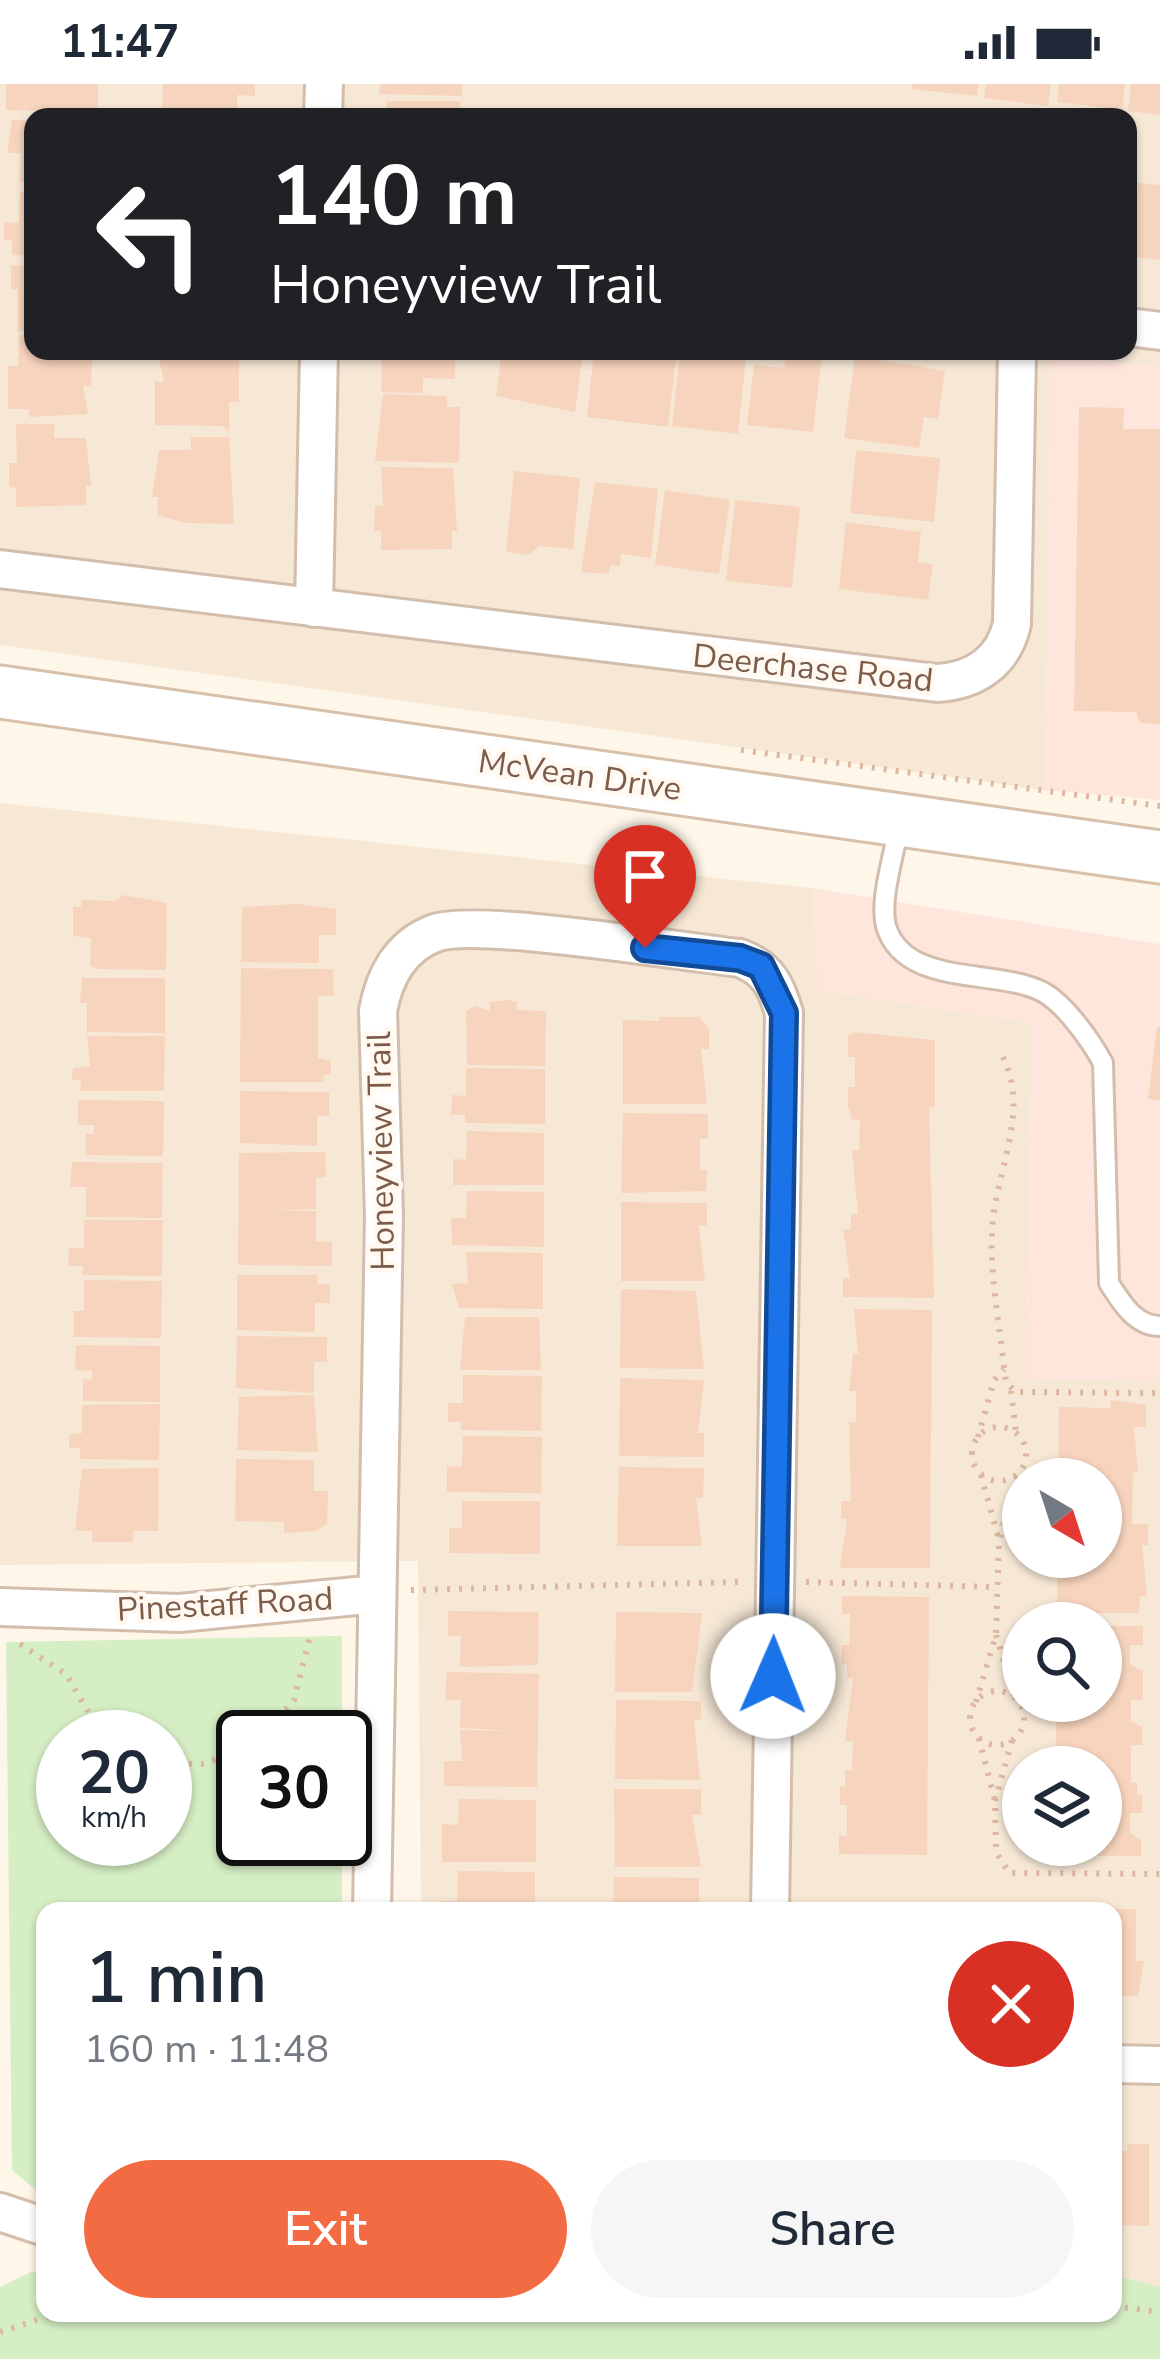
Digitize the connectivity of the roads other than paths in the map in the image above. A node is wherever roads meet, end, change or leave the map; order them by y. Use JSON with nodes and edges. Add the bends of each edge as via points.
{"nodes":[{"id":1,"x":320,"y":360,"type":"edge"},
{"id":2,"x":1017,"y":360,"type":"edge"},
{"id":3,"x":0,"y":569,"type":"edge"},
{"id":4,"x":314,"y":608,"type":"junction"},
{"id":5,"x":0,"y":692,"type":"edge"},
{"id":6,"x":900,"y":820,"type":"junction"},
{"id":7,"x":1160,"y":857,"type":"edge"},
{"id":8,"x":1160,"y":1326,"type":"edge"},
{"id":9,"x":377,"y":1594,"type":"junction"},
{"id":10,"x":5,"y":1619,"type":"edge"},
{"id":11,"x":372,"y":1902,"type":"edge"},
{"id":12,"x":770,"y":1902,"type":"edge"},
{"id":13,"x":1122,"y":2065,"type":"edge"},
{"id":14,"x":1160,"y":2065,"type":"edge"},
{"id":15,"x":0,"y":2212,"type":"edge"},
{"id":16,"x":36,"y":2224,"type":"edge"}],
"edges":[{"from":1,"to":4,"type":"street"},
{"from":2,"to":4,"type":"street","name":"Deerchase Road","via":[[1012,624],[995,659],[975,676],[937,683]]},
{"from":3,"to":4,"type":"street","name":"Deerchase Road"},
{"from":5,"to":6,"type":"main road","name":"McVean Drive"},
{"from":6,"to":7,"type":"main road","name":"McVean Drive"},
{"from":6,"to":8,"type":"lane","via":[[884,922],[898,951],[1044,992],[1103,1063],[1109,1282],[1126,1309]]},
{"from":9,"to":10,"type":"street","name":"Pinestaff Road"},
{"from":9,"to":11,"type":"street"},
{"from":9,"to":12,"type":"street","name":"Honeyview Trail","via":[[382,987],[411,947],[456,928],[761,966],[784,1013]]},
{"from":13,"to":14,"type":"street"},
{"from":15,"to":16,"type":"street"}]}
